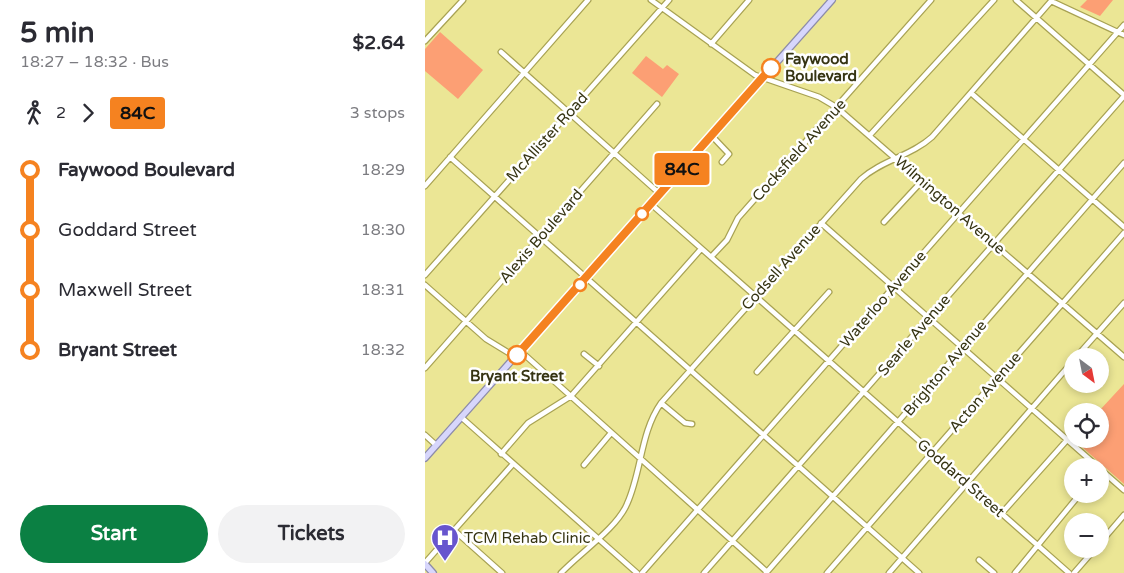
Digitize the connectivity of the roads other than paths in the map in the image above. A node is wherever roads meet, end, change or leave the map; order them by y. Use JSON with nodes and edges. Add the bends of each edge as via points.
{"nodes":[{"id":1,"x":455,"y":0,"type":"edge"},
{"id":2,"x":589,"y":0,"type":"edge"},
{"id":3,"x":651,"y":0,"type":"edge"},
{"id":4,"x":669,"y":0,"type":"edge"},
{"id":5,"x":749,"y":0,"type":"edge"},
{"id":6,"x":832,"y":0,"type":"edge"},
{"id":7,"x":931,"y":0,"type":"edge"},
{"id":8,"x":994,"y":0,"type":"edge"},
{"id":9,"x":1016,"y":0,"type":"edge"},
{"id":10,"x":1051,"y":0,"type":"edge"},
{"id":11,"x":462,"y":2,"type":"edge"},
{"id":12,"x":662,"y":8,"type":"junction"},
{"id":13,"x":1036,"y":18,"type":"junction"},
{"id":14,"x":1124,"y":25,"type":"edge"},
{"id":15,"x":1118,"y":32,"type":"junction"},
{"id":16,"x":1124,"y":35,"type":"edge"},
{"id":17,"x":425,"y":41,"type":"edge"},
{"id":18,"x":711,"y":44,"type":"junction"},
{"id":19,"x":501,"y":52,"type":"dead end"},
{"id":20,"x":1089,"y":65,"type":"junction"},
{"id":21,"x":525,"y":73,"type":"junction"},
{"id":22,"x":762,"y":78,"type":"junction"},
{"id":23,"x":971,"y":93,"type":"junction"},
{"id":24,"x":1124,"y":96,"type":"edge"},
{"id":25,"x":657,"y":104,"type":"dead end"},
{"id":26,"x":836,"y":107,"type":"junction"},
{"id":27,"x":569,"y":112,"type":"junction"},
{"id":28,"x":870,"y":135,"type":"junction"},
{"id":29,"x":711,"y":136,"type":"junction"},
{"id":30,"x":1023,"y":138,"type":"junction"},
{"id":31,"x":615,"y":153,"type":"junction"},
{"id":32,"x":450,"y":157,"type":"junction"},
{"id":33,"x":895,"y":157,"type":"junction"},
{"id":34,"x":722,"y":162,"type":"dead end"},
{"id":35,"x":1124,"y":163,"type":"edge"},
{"id":36,"x":1059,"y":170,"type":"junction"},
{"id":37,"x":923,"y":180,"type":"junction"},
{"id":38,"x":425,"y":186,"type":"edge"},
{"id":39,"x":660,"y":194,"type":"junction"},
{"id":40,"x":494,"y":196,"type":"junction"},
{"id":41,"x":1092,"y":200,"type":"junction"},
{"id":42,"x":651,"y":204,"type":"junction"},
{"id":43,"x":959,"y":212,"type":"junction"},
{"id":44,"x":885,"y":222,"type":"dead end"},
{"id":45,"x":821,"y":223,"type":"junction"},
{"id":46,"x":1124,"y":227,"type":"edge"},
{"id":47,"x":1124,"y":234,"type":"edge"},
{"id":48,"x":540,"y":237,"type":"junction"},
{"id":49,"x":994,"y":244,"type":"junction"},
{"id":50,"x":701,"y":249,"type":"junction"},
{"id":51,"x":711,"y":257,"type":"junction"},
{"id":52,"x":1027,"y":273,"type":"junction"},
{"id":53,"x":425,"y":275,"type":"edge"},
{"id":54,"x":586,"y":278,"type":"junction"},
{"id":55,"x":425,"y":285,"type":"edge"},
{"id":56,"x":893,"y":286,"type":"junction"},
{"id":57,"x":829,"y":292,"type":"dead end"},
{"id":58,"x":755,"y":296,"type":"junction"},
{"id":59,"x":1062,"y":303,"type":"junction"},
{"id":60,"x":1124,"y":303,"type":"edge"},
{"id":61,"x":929,"y":317,"type":"junction"},
{"id":62,"x":466,"y":322,"type":"junction"},
{"id":63,"x":637,"y":323,"type":"junction"},
{"id":64,"x":794,"y":330,"type":"junction"},
{"id":65,"x":1097,"y":333,"type":"junction"},
{"id":66,"x":963,"y":347,"type":"junction"},
{"id":67,"x":1084,"y":348,"type":"edge"},
{"id":68,"x":584,"y":354,"type":"dead end"},
{"id":69,"x":517,"y":355,"type":"junction"},
{"id":70,"x":1124,"y":357,"type":"edge"},
{"id":71,"x":829,"y":361,"type":"junction"},
{"id":72,"x":599,"y":366,"type":"junction"},
{"id":73,"x":425,"y":368,"type":"edge"},
{"id":74,"x":691,"y":370,"type":"junction"},
{"id":75,"x":1064,"y":371,"type":"edge"},
{"id":76,"x":757,"y":372,"type":"dead end"},
{"id":77,"x":996,"y":377,"type":"junction"},
{"id":78,"x":864,"y":392,"type":"junction"},
{"id":79,"x":571,"y":396,"type":"junction"},
{"id":80,"x":661,"y":403,"type":"junction"},
{"id":81,"x":1031,"y":408,"type":"junction"},
{"id":82,"x":461,"y":417,"type":"junction"},
{"id":83,"x":899,"y":422,"type":"junction"},
{"id":84,"x":691,"y":424,"type":"dead end"},
{"id":85,"x":611,"y":433,"type":"junction"},
{"id":86,"x":763,"y":434,"type":"junction"},
{"id":87,"x":425,"y":435,"type":"edge"},
{"id":88,"x":1064,"y":437,"type":"edge"},
{"id":89,"x":1064,"y":443,"type":"edge"},
{"id":90,"x":437,"y":445,"type":"junction"},
{"id":91,"x":1076,"y":448,"type":"edge"},
{"id":92,"x":933,"y":453,"type":"junction"},
{"id":93,"x":501,"y":454,"type":"junction"},
{"id":94,"x":425,"y":458,"type":"edge"},
{"id":95,"x":1087,"y":458,"type":"edge"},
{"id":96,"x":639,"y":459,"type":"junction"},
{"id":97,"x":513,"y":464,"type":"junction"},
{"id":98,"x":584,"y":465,"type":"dead end"},
{"id":99,"x":798,"y":466,"type":"junction"},
{"id":100,"x":1109,"y":477,"type":"edge"},
{"id":101,"x":967,"y":483,"type":"junction"},
{"id":102,"x":1124,"y":490,"type":"edge"},
{"id":103,"x":833,"y":496,"type":"junction"},
{"id":104,"x":1072,"y":503,"type":"edge"},
{"id":105,"x":699,"y":508,"type":"junction"},
{"id":106,"x":1002,"y":514,"type":"junction"},
{"id":107,"x":1124,"y":515,"type":"edge"},
{"id":108,"x":868,"y":527,"type":"junction"},
{"id":109,"x":455,"y":531,"type":"junction"},
{"id":110,"x":1109,"y":532,"type":"edge"},
{"id":111,"x":599,"y":539,"type":"junction"},
{"id":112,"x":733,"y":540,"type":"junction"},
{"id":113,"x":1037,"y":545,"type":"junction"},
{"id":114,"x":902,"y":558,"type":"junction"},
{"id":115,"x":1087,"y":558,"type":"edge"},
{"id":116,"x":979,"y":560,"type":"dead end"},
{"id":117,"x":425,"y":563,"type":"edge"},
{"id":118,"x":767,"y":572,"type":"edge"},
{"id":119,"x":433,"y":573,"type":"edge"},
{"id":120,"x":502,"y":573,"type":"edge"},
{"id":121,"x":561,"y":573,"type":"edge"},
{"id":122,"x":637,"y":573,"type":"edge"},
{"id":123,"x":642,"y":573,"type":"edge"},
{"id":124,"x":704,"y":573,"type":"edge"},
{"id":125,"x":827,"y":573,"type":"edge"},
{"id":126,"x":889,"y":573,"type":"edge"},
{"id":127,"x":919,"y":573,"type":"edge"},
{"id":128,"x":994,"y":573,"type":"edge"},
{"id":129,"x":1015,"y":573,"type":"edge"},
{"id":130,"x":1069,"y":573,"type":"edge"},
{"id":131,"x":1074,"y":573,"type":"edge"}],
"edges":[{"from":1,"to":11,"type":"street"},
{"from":2,"to":21,"type":"street"},
{"from":3,"to":12,"type":"street"},
{"from":4,"to":12,"type":"street","name":"McAllister Road"},
{"from":5,"to":18,"type":"street"},
{"from":6,"to":22,"type":"main road"},
{"from":7,"to":26,"type":"street","name":"Cocksfield Avenue"},
{"from":8,"to":28,"type":"street"},
{"from":9,"to":13,"type":"street"},
{"from":10,"to":13,"type":"street","name":"Codsell Avenue"},
{"from":10,"to":15,"type":"street"},
{"from":11,"to":17,"type":"street"},
{"from":12,"to":18,"type":"street"},
{"from":12,"to":27,"type":"street","name":"McAllister Road"},
{"from":13,"to":20,"type":"street"},
{"from":13,"to":23,"type":"street","name":"Codsell Avenue"},
{"from":14,"to":15,"type":"street","name":"Waterloo Avenue"},
{"from":15,"to":16,"type":"street"},
{"from":15,"to":20,"type":"street","name":"Waterloo Avenue"},
{"from":18,"to":22,"type":"street"},
{"from":19,"to":21,"type":"street"},
{"from":20,"to":24,"type":"street"},
{"from":20,"to":30,"type":"street","name":"Waterloo Avenue"},
{"from":21,"to":27,"type":"street"},
{"from":21,"to":32,"type":"street"},
{"from":22,"to":26,"type":"street","name":"Wilmington Avenue","via":[[819,97]]},
{"from":22,"to":29,"type":"main road"},
{"from":23,"to":30,"type":"street"},
{"from":23,"to":33,"type":"street","name":"Codsell Avenue","via":[[924,144]]},
{"from":24,"to":36,"type":"street","name":"Searle Avenue"},
{"from":25,"to":31,"type":"street","name":"Alexis Boulevard"},
{"from":26,"to":28,"type":"street","name":"Wilmington Avenue"},
{"from":26,"to":51,"type":"street","name":"Cocksfield Avenue","via":[[738,218],[727,240]]},
{"from":27,"to":31,"type":"street"},
{"from":27,"to":40,"type":"street","name":"McAllister Road"},
{"from":28,"to":33,"type":"street","name":"Wilmington Avenue"},
{"from":29,"to":34,"type":"street","via":[[729,154]]},
{"from":29,"to":39,"type":"main road"},
{"from":30,"to":36,"type":"street"},
{"from":30,"to":43,"type":"street","name":"Waterloo Avenue"},
{"from":31,"to":39,"type":"street"},
{"from":31,"to":48,"type":"street","name":"Alexis Boulevard"},
{"from":32,"to":38,"type":"street"},
{"from":32,"to":40,"type":"street"},
{"from":33,"to":37,"type":"street","name":"Wilmington Avenue"},
{"from":33,"to":45,"type":"street","name":"Codsell Avenue","via":[[861,178]]},
{"from":35,"to":41,"type":"street","name":"Brighton Avenue"},
{"from":36,"to":41,"type":"street"},
{"from":36,"to":49,"type":"street","name":"Searle Avenue"},
{"from":37,"to":43,"type":"street","name":"Wilmington Avenue"},
{"from":37,"to":44,"type":"street"},
{"from":39,"to":42,"type":"main road"},
{"from":40,"to":48,"type":"street"},
{"from":40,"to":53,"type":"street","name":"McAllister Road"},
{"from":41,"to":46,"type":"street"},
{"from":41,"to":52,"type":"street","name":"Brighton Avenue"},
{"from":42,"to":50,"type":"street","name":"Goddard Street"},
{"from":42,"to":54,"type":"main road"},
{"from":43,"to":49,"type":"street","name":"Wilmington Avenue"},
{"from":43,"to":56,"type":"street","name":"Waterloo Avenue"},
{"from":45,"to":56,"type":"street"},
{"from":45,"to":58,"type":"street","name":"Codsell Avenue"},
{"from":47,"to":59,"type":"street","name":"Acton Avenue"},
{"from":48,"to":54,"type":"street"},
{"from":48,"to":62,"type":"street","name":"Alexis Boulevard"},
{"from":49,"to":52,"type":"street","name":"Wilmington Avenue"},
{"from":49,"to":61,"type":"street","name":"Searle Avenue"},
{"from":50,"to":51,"type":"street","name":"Goddard Street"},
{"from":50,"to":63,"type":"street"},
{"from":51,"to":58,"type":"street","name":"Goddard Street"},
{"from":52,"to":59,"type":"street","name":"Wilmington Avenue"},
{"from":52,"to":66,"type":"street","name":"Brighton Avenue"},
{"from":54,"to":63,"type":"street"},
{"from":54,"to":69,"type":"main road"},
{"from":55,"to":62,"type":"street"},
{"from":56,"to":61,"type":"street"},
{"from":56,"to":71,"type":"street","name":"Waterloo Avenue"},
{"from":57,"to":64,"type":"street"},
{"from":58,"to":64,"type":"street","name":"Goddard Street"},
{"from":58,"to":74,"type":"street","name":"Codsell Avenue"},
{"from":59,"to":65,"type":"street","name":"Wilmington Avenue"},
{"from":59,"to":77,"type":"street","name":"Acton Avenue"},
{"from":60,"to":65,"type":"street"},
{"from":61,"to":66,"type":"street"},
{"from":61,"to":78,"type":"street","name":"Searle Avenue"},
{"from":62,"to":69,"type":"street","via":[[501,349]]},
{"from":62,"to":73,"type":"street","name":"Alexis Boulevard"},
{"from":63,"to":72,"type":"street"},
{"from":63,"to":74,"type":"street"},
{"from":64,"to":71,"type":"street","name":"Goddard Street"},
{"from":64,"to":76,"type":"street"},
{"from":65,"to":67,"type":"street"},
{"from":65,"to":70,"type":"street","name":"Wilmington Avenue"},
{"from":66,"to":77,"type":"street"},
{"from":66,"to":83,"type":"street","name":"Brighton Avenue"},
{"from":68,"to":72,"type":"street"},
{"from":69,"to":79,"type":"street","via":[[526,356]]},
{"from":69,"to":82,"type":"main road"},
{"from":71,"to":78,"type":"street","name":"Goddard Street"},
{"from":71,"to":86,"type":"street","name":"Waterloo Avenue"},
{"from":72,"to":79,"type":"street"},
{"from":74,"to":80,"type":"street","name":"Codsell Avenue"},
{"from":74,"to":86,"type":"street"},
{"from":75,"to":81,"type":"street"},
{"from":77,"to":81,"type":"street"},
{"from":77,"to":92,"type":"street","name":"Acton Avenue"},
{"from":78,"to":83,"type":"street","name":"Goddard Street"},
{"from":78,"to":99,"type":"street","name":"Searle Avenue"},
{"from":79,"to":85,"type":"street"},
{"from":79,"to":93,"type":"street","via":[[529,422]]},
{"from":80,"to":84,"type":"street","via":[[685,423]]},
{"from":80,"to":96,"type":"street","name":"Codsell Avenue","via":[[651,420]]},
{"from":81,"to":88,"type":"street"},
{"from":81,"to":101,"type":"street"},
{"from":82,"to":90,"type":"main road"},
{"from":82,"to":93,"type":"street"},
{"from":83,"to":92,"type":"street","name":"Goddard Street"},
{"from":83,"to":103,"type":"street","name":"Brighton Avenue"},
{"from":85,"to":96,"type":"street"},
{"from":85,"to":98,"type":"street"},
{"from":86,"to":99,"type":"street"},
{"from":86,"to":105,"type":"street","name":"Waterloo Avenue"},
{"from":87,"to":90,"type":"street"},
{"from":89,"to":106,"type":"street"},
{"from":90,"to":94,"type":"main road"},
{"from":91,"to":95,"type":"street"},
{"from":92,"to":101,"type":"street","name":"Goddard Street"},
{"from":92,"to":108,"type":"street","name":"Acton Avenue"},
{"from":93,"to":97,"type":"street"},
{"from":96,"to":105,"type":"street"},
{"from":96,"to":111,"type":"street","name":"Codsell Avenue","via":[[627,506]]},
{"from":97,"to":109,"type":"street"},
{"from":97,"to":111,"type":"street"},
{"from":99,"to":103,"type":"street"},
{"from":99,"to":112,"type":"street","name":"Searle Avenue"},
{"from":100,"to":102,"type":"street"},
{"from":101,"to":106,"type":"street","name":"Goddard Street"},
{"from":101,"to":114,"type":"street"},
{"from":103,"to":108,"type":"street"},
{"from":103,"to":118,"type":"street","name":"Brighton Avenue"},
{"from":104,"to":113,"type":"street"},
{"from":105,"to":112,"type":"street"},
{"from":105,"to":123,"type":"street","name":"Waterloo Avenue"},
{"from":106,"to":113,"type":"street","name":"Goddard Street"},
{"from":107,"to":110,"type":"street"},
{"from":108,"to":114,"type":"street"},
{"from":108,"to":125,"type":"street","name":"Acton Avenue"},
{"from":109,"to":117,"type":"street"},
{"from":109,"to":120,"type":"street"},
{"from":111,"to":121,"type":"street","name":"Codsell Avenue"},
{"from":111,"to":122,"type":"street"},
{"from":112,"to":118,"type":"street"},
{"from":112,"to":124,"type":"street","name":"Searle Avenue"},
{"from":113,"to":129,"type":"street"},
{"from":113,"to":130,"type":"street","name":"Goddard Street"},
{"from":114,"to":126,"type":"street"},
{"from":114,"to":127,"type":"street"},
{"from":115,"to":131,"type":"street"},
{"from":116,"to":128,"type":"street"},
{"from":117,"to":119,"type":"main road"}]}
